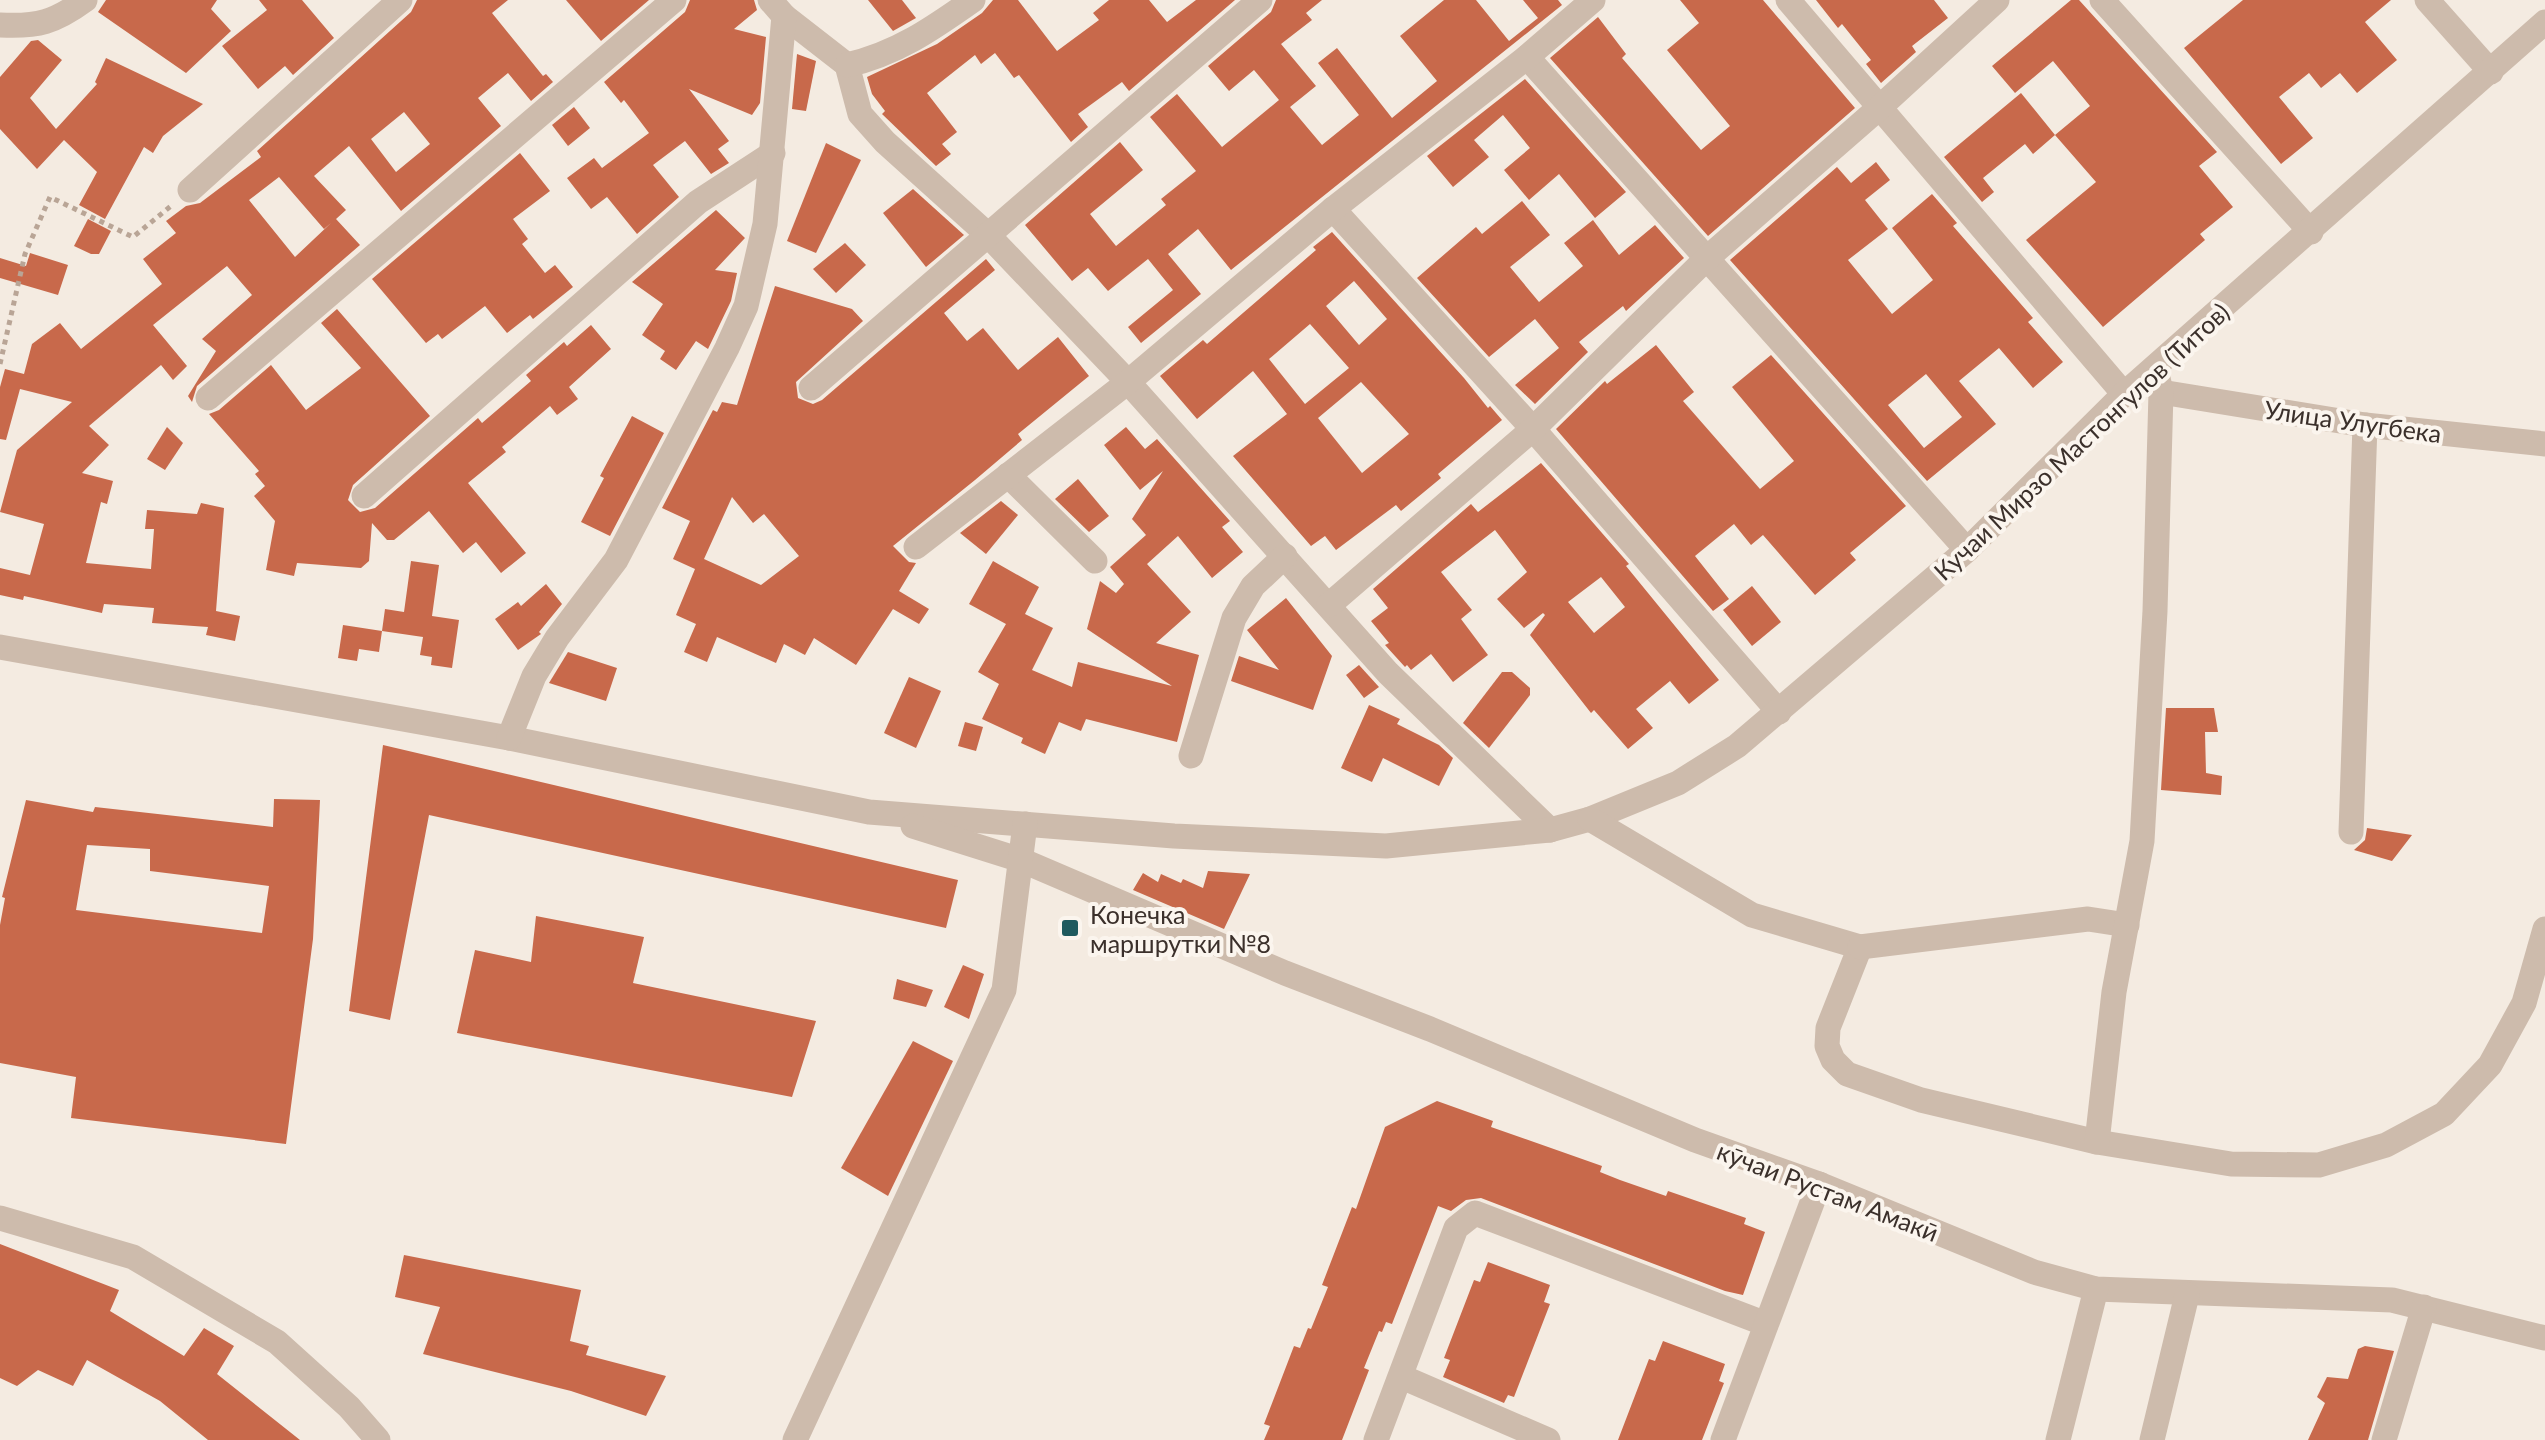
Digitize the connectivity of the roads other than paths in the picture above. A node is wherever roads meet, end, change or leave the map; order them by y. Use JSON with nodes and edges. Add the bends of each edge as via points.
{"nodes":[{"id":1,"x":85,"y":0,"type":"edge"},
{"id":2,"x":400,"y":0,"type":"edge"},
{"id":3,"x":674,"y":0,"type":"edge"},
{"id":4,"x":973,"y":0,"type":"edge"},
{"id":5,"x":1260,"y":0,"type":"edge"},
{"id":6,"x":1592,"y":0,"type":"edge"},
{"id":7,"x":1788,"y":0,"type":"edge"},
{"id":8,"x":1997,"y":0,"type":"edge"},
{"id":9,"x":2102,"y":0,"type":"edge"},
{"id":10,"x":2427,"y":0,"type":"edge"},
{"id":11,"x":777,"y":8,"type":"edge"},
{"id":12,"x":2545,"y":22,"type":"edge"},
{"id":13,"x":0,"y":24,"type":"edge"},
{"id":14,"x":1527,"y":57,"type":"junction"},
{"id":15,"x":846,"y":65,"type":"junction"},
{"id":16,"x":2491,"y":72,"type":"junction"},
{"id":17,"x":1879,"y":108,"type":"junction"},
{"id":18,"x":774,"y":154,"type":"junction"},
{"id":19,"x":190,"y":190,"type":"road end"},
{"id":20,"x":1333,"y":209,"type":"junction"},
{"id":21,"x":2310,"y":232,"type":"junction"},
{"id":22,"x":987,"y":234,"type":"junction"},
{"id":23,"x":1705,"y":260,"type":"junction"},
{"id":24,"x":2158,"y":381,"type":"junction"},
{"id":25,"x":1128,"y":382,"type":"junction"},
{"id":26,"x":811,"y":388,"type":"dead end"},
{"id":27,"x":2124,"y":394,"type":"junction"},
{"id":28,"x":208,"y":398,"type":"dead end"},
{"id":29,"x":2366,"y":425,"type":"junction"},
{"id":30,"x":1533,"y":429,"type":"junction"},
{"id":31,"x":2545,"y":444,"type":"edge"},
{"id":32,"x":1008,"y":475,"type":"junction"},
{"id":33,"x":364,"y":496,"type":"dead end"},
{"id":34,"x":916,"y":546,"type":"dead end"},
{"id":35,"x":1967,"y":550,"type":"junction"},
{"id":36,"x":1285,"y":556,"type":"junction"},
{"id":37,"x":1095,"y":561,"type":"dead end"},
{"id":38,"x":1329,"y":604,"type":"junction"},
{"id":39,"x":0,"y":647,"type":"edge"},
{"id":40,"x":1779,"y":712,"type":"junction"},
{"id":41,"x":509,"y":738,"type":"junction"},
{"id":42,"x":1191,"y":756,"type":"dead end"},
{"id":43,"x":869,"y":812,"type":"junction"},
{"id":44,"x":1590,"y":819,"type":"junction"},
{"id":45,"x":1025,"y":824,"type":"junction"},
{"id":46,"x":1550,"y":830,"type":"junction"},
{"id":47,"x":2351,"y":832,"type":"dead end"},
{"id":48,"x":1021,"y":860,"type":"junction"},
{"id":49,"x":2127,"y":924,"type":"junction"},
{"id":50,"x":2545,"y":929,"type":"edge"},
{"id":51,"x":1860,"y":946,"type":"junction"},
{"id":52,"x":2097,"y":1142,"type":"junction"},
{"id":53,"x":1820,"y":1184,"type":"junction"},
{"id":54,"x":0,"y":1218,"type":"edge"},
{"id":55,"x":2096,"y":1289,"type":"junction"},
{"id":56,"x":2187,"y":1295,"type":"junction"},
{"id":57,"x":2424,"y":1308,"type":"junction"},
{"id":58,"x":1766,"y":1324,"type":"junction"},
{"id":59,"x":2545,"y":1338,"type":"edge"},
{"id":60,"x":1402,"y":1377,"type":"junction"},
{"id":61,"x":798,"y":1434,"type":"edge"},
{"id":62,"x":378,"y":1440,"type":"edge"},
{"id":63,"x":1376,"y":1440,"type":"edge"},
{"id":64,"x":1548,"y":1440,"type":"edge"},
{"id":65,"x":1722,"y":1440,"type":"edge"},
{"id":66,"x":2058,"y":1440,"type":"edge"},
{"id":67,"x":2152,"y":1440,"type":"edge"},
{"id":68,"x":2384,"y":1440,"type":"edge"}],
"edges":[{"from":1,"to":13,"type":"street","via":[[60,18]]},
{"from":2,"to":19,"type":"street"},
{"from":3,"to":28,"type":"street"},
{"from":4,"to":15,"type":"street","via":[[920,38]]},
{"from":5,"to":22,"type":"street"},
{"from":6,"to":14,"type":"street"},
{"from":7,"to":17,"type":"street"},
{"from":8,"to":17,"type":"street"},
{"from":9,"to":21,"type":"street"},
{"from":10,"to":16,"type":"street"},
{"from":11,"to":15,"type":"street"},
{"from":11,"to":18,"type":"street"},
{"from":12,"to":16,"type":"street","name":"Кучаи Мирзо Мастонгулов (Титов)"},
{"from":14,"to":20,"type":"street"},
{"from":14,"to":23,"type":"street"},
{"from":15,"to":22,"type":"street","via":[[860,114]]},
{"from":16,"to":21,"type":"street","name":"Кучаи Мирзо Мастонгулов (Титов)"},
{"from":17,"to":23,"type":"street"},
{"from":17,"to":27,"type":"street"},
{"from":18,"to":33,"type":"street","via":[[698,202]]},
{"from":18,"to":41,"type":"street","via":[[746,306],[728,348],[616,560],[534,676]]},
{"from":20,"to":25,"type":"street"},
{"from":20,"to":30,"type":"street"},
{"from":21,"to":24,"type":"street","name":"Кучаи Мирзо Мастонгулов (Титов)"},
{"from":22,"to":25,"type":"street"},
{"from":22,"to":26,"type":"street"},
{"from":23,"to":30,"type":"street"},
{"from":23,"to":35,"type":"street"},
{"from":24,"to":27,"type":"street","name":"Кучаи Мирзо Мастонгулов (Титов)"},
{"from":24,"to":29,"type":"street","name":"Улица Улугбека"},
{"from":24,"to":49,"type":"street","via":[[2142,841]]},
{"from":25,"to":32,"type":"street"},
{"from":25,"to":36,"type":"street"},
{"from":27,"to":35,"type":"street","name":"Кучаи Мирзо Мастонгулов (Титов)"},
{"from":29,"to":31,"type":"street","name":"Улица Улугбека"},
{"from":29,"to":47,"type":"street"},
{"from":30,"to":38,"type":"street"},
{"from":30,"to":40,"type":"street"},
{"from":32,"to":34,"type":"street"},
{"from":32,"to":37,"type":"street"},
{"from":35,"to":40,"type":"street","name":"Кучаи Мирзо Мастонгулов (Титов)"},
{"from":36,"to":38,"type":"street"},
{"from":36,"to":42,"type":"street","via":[[1253,586],[1234,618]]},
{"from":38,"to":46,"type":"street","via":[[1388,672]]},
{"from":39,"to":41,"type":"street"},
{"from":40,"to":44,"type":"street","name":"Кучаи Мирзо Мастонгулов (Титов)","via":[[1678,783]]},
{"from":41,"to":43,"type":"street"},
{"from":43,"to":45,"type":"street","name":"Кучаи Мирзо Мастонгулов (Титов)"},
{"from":43,"to":48,"type":"street","name":"кӯчаи Рустам Амакӣ"},
{"from":44,"to":46,"type":"street","name":"Кучаи Мирзо Мастонгулов (Титов)"},
{"from":44,"to":51,"type":"street","via":[[1752,915]]},
{"from":45,"to":46,"type":"street","name":"Кучаи Мирзо Мастонгулов (Титов)","via":[[1386,846]]},
{"from":45,"to":48,"type":"street"},
{"from":48,"to":53,"type":"street","name":"кӯчаи Рустам Амакӣ","via":[[1695,1140]]},
{"from":48,"to":61,"type":"street","via":[[1004,990]]},
{"from":49,"to":51,"type":"street","via":[[2088,919]]},
{"from":49,"to":52,"type":"street"},
{"from":50,"to":52,"type":"street","via":[[2524,1003],[2490,1065],[2444,1114],[2386,1144],[2320,1165],[2232,1164]]},
{"from":51,"to":52,"type":"street","via":[[1828,1028],[1832,1060],[1847,1074],[1920,1100]]},
{"from":53,"to":55,"type":"street","name":"кӯчаи Рустам Амакӣ","via":[[2034,1272]]},
{"from":53,"to":58,"type":"street"},
{"from":54,"to":62,"type":"street","via":[[149,1266],[277,1342]]},
{"from":55,"to":56,"type":"street","name":"кӯчаи Рустам Амакӣ"},
{"from":55,"to":66,"type":"street"},
{"from":56,"to":57,"type":"street","name":"кӯчаи Рустам Амакӣ","via":[[2392,1300]]},
{"from":56,"to":67,"type":"street"},
{"from":57,"to":59,"type":"street","name":"кӯчаи Рустам Амакӣ"},
{"from":57,"to":68,"type":"street"},
{"from":58,"to":60,"type":"street","via":[[1475,1213],[1456,1228]]},
{"from":58,"to":65,"type":"street"},
{"from":60,"to":63,"type":"street"},
{"from":60,"to":64,"type":"street"}]}
